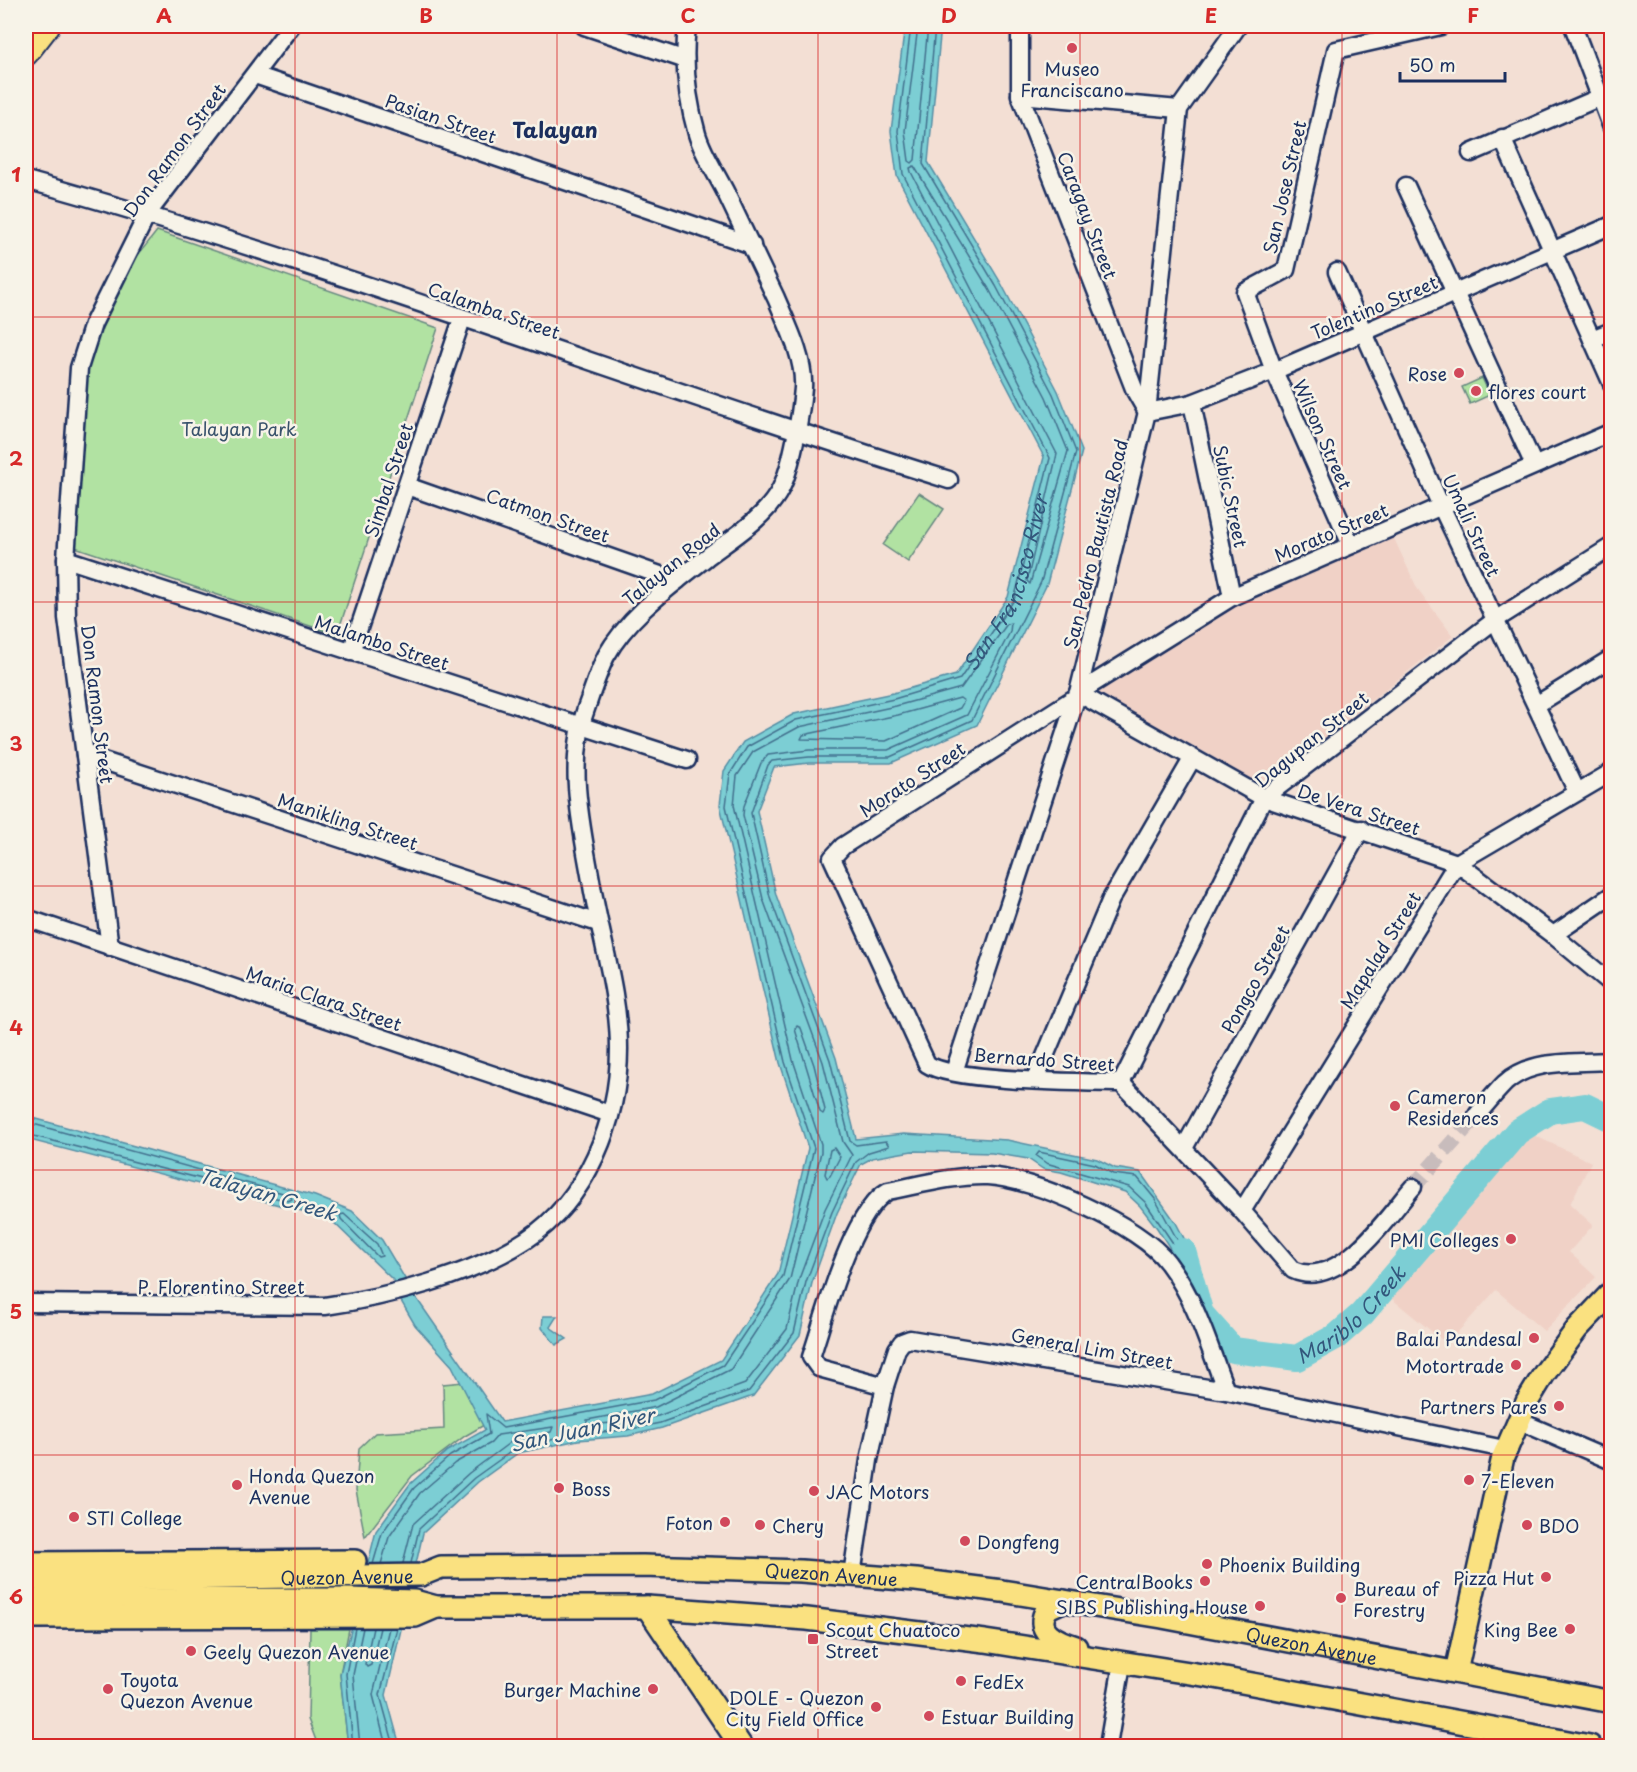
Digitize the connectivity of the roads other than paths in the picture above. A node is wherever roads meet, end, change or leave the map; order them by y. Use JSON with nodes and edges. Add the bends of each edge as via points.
{"nodes":[{"id":1,"x":47,"y":26,"type":"edge"},
{"id":2,"x":55,"y":26,"type":"edge"},
{"id":3,"x":291,"y":26,"type":"edge"},
{"id":4,"x":584,"y":26,"type":"edge"},
{"id":5,"x":687,"y":26,"type":"edge"},
{"id":6,"x":1020,"y":26,"type":"edge"},
{"id":7,"x":1238,"y":26,"type":"edge"},
{"id":8,"x":1441,"y":26,"type":"edge"},
{"id":9,"x":1573,"y":26,"type":"edge"},
{"id":10,"x":26,"y":53,"type":"edge"},
{"id":11,"x":683,"y":59,"type":"junction"},
{"id":12,"x":26,"y":63,"type":"edge"},
{"id":13,"x":255,"y":75,"type":"junction"},
{"id":14,"x":1020,"y":95,"type":"junction"},
{"id":15,"x":1605,"y":95,"type":"edge"},
{"id":16,"x":1179,"y":109,"type":"junction"},
{"id":17,"x":1611,"y":128,"type":"edge"},
{"id":18,"x":1502,"y":138,"type":"junction"},
{"id":19,"x":1471,"y":153,"type":"dead end"},
{"id":20,"x":26,"y":180,"type":"edge"},
{"id":21,"x":1406,"y":186,"type":"dead end"},
{"id":22,"x":148,"y":213,"type":"junction"},
{"id":23,"x":1611,"y":225,"type":"edge"},
{"id":24,"x":752,"y":245,"type":"junction"},
{"id":25,"x":1553,"y":250,"type":"junction"},
{"id":26,"x":1337,"y":272,"type":"dead end"},
{"id":27,"x":1455,"y":293,"type":"junction"},
{"id":28,"x":462,"y":319,"type":"junction"},
{"id":29,"x":1611,"y":331,"type":"edge"},
{"id":30,"x":1364,"y":332,"type":"junction"},
{"id":31,"x":1592,"y":339,"type":"junction"},
{"id":32,"x":1274,"y":371,"type":"junction"},
{"id":33,"x":1611,"y":384,"type":"edge"},
{"id":34,"x":1192,"y":403,"type":"junction"},
{"id":35,"x":1148,"y":412,"type":"junction"},
{"id":36,"x":1611,"y":432,"type":"edge"},
{"id":37,"x":796,"y":433,"type":"junction"},
{"id":38,"x":1534,"y":465,"type":"junction"},
{"id":39,"x":948,"y":480,"type":"dead end"},
{"id":40,"x":407,"y":486,"type":"junction"},
{"id":41,"x":1441,"y":506,"type":"junction"},
{"id":42,"x":1351,"y":545,"type":"junction"},
{"id":43,"x":1611,"y":546,"type":"edge"},
{"id":44,"x":66,"y":559,"type":"junction"},
{"id":45,"x":677,"y":581,"type":"junction"},
{"id":46,"x":1232,"y":597,"type":"junction"},
{"id":47,"x":1495,"y":620,"type":"junction"},
{"id":48,"x":351,"y":652,"type":"junction"},
{"id":49,"x":1611,"y":658,"type":"edge"},
{"id":50,"x":1077,"y":695,"type":"junction"},
{"id":51,"x":1536,"y":705,"type":"junction"},
{"id":52,"x":578,"y":727,"type":"junction"},
{"id":53,"x":85,"y":755,"type":"junction"},
{"id":54,"x":1192,"y":759,"type":"junction"},
{"id":55,"x":687,"y":760,"type":"dead end"},
{"id":56,"x":1611,"y":772,"type":"edge"},
{"id":57,"x":1577,"y":792,"type":"junction"},
{"id":58,"x":1264,"y":798,"type":"junction"},
{"id":59,"x":1361,"y":829,"type":"junction"},
{"id":60,"x":832,"y":858,"type":"joint"},
{"id":61,"x":1457,"y":863,"type":"junction"},
{"id":62,"x":1611,"y":895,"type":"edge"},
{"id":63,"x":26,"y":918,"type":"edge"},
{"id":64,"x":598,"y":923,"type":"junction"},
{"id":65,"x":1553,"y":935,"type":"junction"},
{"id":66,"x":110,"y":946,"type":"junction"},
{"id":67,"x":1611,"y":984,"type":"edge"},
{"id":68,"x":1611,"y":1061,"type":"edge"},
{"id":69,"x":954,"y":1072,"type":"junction"},
{"id":70,"x":1035,"y":1080,"type":"junction"},
{"id":71,"x":1121,"y":1083,"type":"junction"},
{"id":72,"x":610,"y":1114,"type":"junction"},
{"id":73,"x":1477,"y":1114,"type":"tunnel mouth"},
{"id":74,"x":1184,"y":1148,"type":"junction"},
{"id":75,"x":1413,"y":1187,"type":"tunnel mouth"},
{"id":76,"x":1242,"y":1210,"type":"junction"},
{"id":77,"x":414,"y":1287,"type":"joint"},
{"id":78,"x":1611,"y":1292,"type":"edge"},
{"id":79,"x":26,"y":1304,"type":"edge"},
{"id":80,"x":885,"y":1386,"type":"junction"},
{"id":81,"x":1226,"y":1390,"type":"junction"},
{"id":82,"x":1519,"y":1421,"type":"junction"},
{"id":83,"x":1509,"y":1450,"type":"junction"},
{"id":84,"x":1611,"y":1461,"type":"edge"},
{"id":85,"x":26,"y":1563,"type":"tunnel mouth"},
{"id":86,"x":353,"y":1568,"type":"junction"},
{"id":87,"x":852,"y":1575,"type":"junction"},
{"id":88,"x":34,"y":1600,"type":"edge"},
{"id":89,"x":1063,"y":1600,"type":"junction"},
{"id":90,"x":647,"y":1607,"type":"junction"},
{"id":91,"x":1132,"y":1665,"type":"junction"},
{"id":92,"x":1463,"y":1674,"type":"junction"},
{"id":93,"x":1611,"y":1702,"type":"edge"},
{"id":94,"x":741,"y":1746,"type":"edge"},
{"id":95,"x":1108,"y":1746,"type":"edge"},
{"id":96,"x":1590,"y":1746,"type":"edge"}],
"edges":[{"from":1,"to":10,"type":"highway"},
{"from":2,"to":12,"type":"main road"},
{"from":3,"to":13,"type":"street","name":"Don Ramon Street"},
{"from":4,"to":11,"type":"street"},
{"from":5,"to":11,"type":"street","name":"Talayan Road"},
{"from":6,"to":14,"type":"street","name":"Caragay Street"},
{"from":7,"to":16,"type":"street","name":"San Pedro Bautista Road"},
{"from":8,"to":32,"type":"street","name":"San Jose Street","via":[[1335,53],[1286,270],[1245,292]]},
{"from":9,"to":15,"type":"street"},
{"from":11,"to":24,"type":"street","name":"Talayan Road","via":[[698,137]]},
{"from":13,"to":22,"type":"street","name":"Don Ramon Street"},
{"from":13,"to":24,"type":"street","name":"Pasian Street"},
{"from":14,"to":16,"type":"street"},
{"from":14,"to":35,"type":"street","name":"Caragay Street","via":[[1135,391]]},
{"from":15,"to":17,"type":"street"},
{"from":15,"to":18,"type":"street"},
{"from":16,"to":35,"type":"street","name":"San Pedro Bautista Road"},
{"from":18,"to":19,"type":"street"},
{"from":18,"to":25,"type":"street"},
{"from":20,"to":22,"type":"street","name":"Calamba Street"},
{"from":21,"to":27,"type":"street"},
{"from":22,"to":28,"type":"street","name":"Calamba Street"},
{"from":22,"to":44,"type":"street","name":"Don Ramon Street","via":[[98,314],[79,368]]},
{"from":23,"to":25,"type":"street","name":"Tolentino Street"},
{"from":24,"to":37,"type":"street","name":"Talayan Road","via":[[784,317],[801,368],[803,385]]},
{"from":25,"to":27,"type":"street","name":"Tolentino Street"},
{"from":25,"to":31,"type":"street"},
{"from":26,"to":30,"type":"street","name":"Umali Street"},
{"from":27,"to":30,"type":"street","name":"Tolentino Street"},
{"from":27,"to":38,"type":"street"},
{"from":28,"to":37,"type":"street","name":"Calamba Street"},
{"from":28,"to":40,"type":"street","name":"Simbal Street"},
{"from":29,"to":31,"type":"street"},
{"from":30,"to":32,"type":"street","name":"Tolentino Street"},
{"from":30,"to":41,"type":"street","name":"Umali Street"},
{"from":31,"to":33,"type":"street"},
{"from":32,"to":34,"type":"street","name":"Tolentino Street"},
{"from":32,"to":42,"type":"street","name":"Wilson Street"},
{"from":34,"to":35,"type":"street","name":"Tolentino Street"},
{"from":34,"to":46,"type":"street","name":"Subic Street"},
{"from":35,"to":50,"type":"street","name":"San Pedro Bautista Road"},
{"from":36,"to":38,"type":"street","name":"Morato Street"},
{"from":37,"to":39,"type":"street","name":"Calamba Street"},
{"from":37,"to":45,"type":"street","name":"Talayan Road","via":[[781,488],[771,502],[731,541]]},
{"from":38,"to":41,"type":"street","name":"Morato Street"},
{"from":40,"to":45,"type":"street","name":"Catmon Street"},
{"from":40,"to":48,"type":"street","name":"Simbal Street"},
{"from":41,"to":42,"type":"street","name":"Morato Street"},
{"from":41,"to":47,"type":"street","name":"Umali Street"},
{"from":42,"to":46,"type":"street","name":"Morato Street"},
{"from":43,"to":47,"type":"street","name":"Dagupan Street"},
{"from":44,"to":48,"type":"street","name":"Malambo Street"},
{"from":44,"to":53,"type":"street","name":"Don Ramon Street","via":[[67,618]]},
{"from":45,"to":52,"type":"street","name":"Talayan Road","via":[[631,622],[606,657]]},
{"from":46,"to":50,"type":"street","name":"Morato Street"},
{"from":47,"to":51,"type":"street","name":"Umali Street"},
{"from":47,"to":58,"type":"street","name":"Dagupan Street"},
{"from":48,"to":52,"type":"street","name":"Malambo Street"},
{"from":49,"to":51,"type":"street"},
{"from":50,"to":54,"type":"street","name":"De Vera Street"},
{"from":50,"to":60,"type":"street","name":"Morato Street","via":[[843,846]]},
{"from":50,"to":69,"type":"street","name":"San Pedro Bautista Road"},
{"from":51,"to":57,"type":"street","name":"Umali Street"},
{"from":52,"to":55,"type":"street","name":"Malambo Street"},
{"from":52,"to":64,"type":"street","name":"Talayan Road","via":[[575,792]]},
{"from":53,"to":64,"type":"street","name":"Manikling Street"},
{"from":53,"to":66,"type":"street","name":"Don Ramon Street"},
{"from":54,"to":58,"type":"street","name":"De Vera Street"},
{"from":54,"to":70,"type":"street","via":[[1110,899]]},
{"from":56,"to":57,"type":"street","name":"Mapalad Street"},
{"from":57,"to":61,"type":"street","name":"Mapalad Street"},
{"from":58,"to":59,"type":"street","name":"De Vera Street"},
{"from":58,"to":71,"type":"street","name":"Dagupan Street"},
{"from":59,"to":61,"type":"street","name":"De Vera Street"},
{"from":59,"to":74,"type":"street","name":"Pongco Street"},
{"from":60,"to":69,"type":"street","name":"Bernardo Street","via":[[927,1064]]},
{"from":61,"to":65,"type":"street","name":"De Vera Street"},
{"from":61,"to":76,"type":"street","name":"Mapalad Street"},
{"from":62,"to":65,"type":"street"},
{"from":63,"to":66,"type":"street","name":"Maria Clara Street"},
{"from":64,"to":72,"type":"street","name":"Talayan Road","via":[[616,1009],[619,1050]]},
{"from":65,"to":67,"type":"street","name":"De Vera Street"},
{"from":66,"to":72,"type":"street","name":"Maria Clara Street"},
{"from":68,"to":73,"type":"street","via":[[1545,1065],[1526,1071],[1505,1083]]},
{"from":69,"to":70,"type":"street","name":"Bernardo Street"},
{"from":70,"to":71,"type":"street","name":"Bernardo Street"},
{"from":71,"to":74,"type":"street","name":"Bernardo Street"},
{"from":72,"to":77,"type":"street","name":"Talayan Road","via":[[585,1178],[563,1206],[529,1238],[486,1261]]},
{"from":74,"to":76,"type":"street","name":"Bernardo Street"},
{"from":75,"to":76,"type":"street","name":"Bernardo Street","via":[[1344,1262],[1315,1274],[1293,1270]]},
{"from":77,"to":79,"type":"street","name":"P. Florentino Street","via":[[325,1306]]},
{"from":78,"to":82,"type":"main road","via":[[1562,1349]]},
{"from":80,"to":81,"type":"street","name":"General Lim Street","via":[[902,1342],[919,1339]]},
{"from":80,"to":81,"type":"street","via":[[819,1368],[811,1357],[856,1229],[878,1197],[888,1191],[985,1176],[1047,1192],[1128,1227],[1155,1247],[1193,1306]]},
{"from":80,"to":87,"type":"street","name":"General Lim Street","via":[[869,1460]]},
{"from":81,"to":83,"type":"street","name":"General Lim Street"},
{"from":82,"to":83,"type":"main road"},
{"from":82,"to":84,"type":"street"},
{"from":83,"to":92,"type":"main road","via":[[1499,1470]]},
{"from":85,"to":86,"type":"main road"},
{"from":86,"to":87,"type":"main road","name":"Quezon Avenue","via":[[643,1566]]},
{"from":86,"to":88,"type":"main road","name":"Quezon Avenue"},
{"from":87,"to":89,"type":"main road","name":"Quezon Avenue"},
{"from":88,"to":90,"type":"main road","via":[[414,1609]]},
{"from":89,"to":91,"type":"main road","via":[[1043,1615],[1045,1631],[1055,1641]]},
{"from":89,"to":92,"type":"main road","name":"Quezon Avenue"},
{"from":90,"to":91,"type":"main road","via":[[807,1619],[986,1641]]},
{"from":90,"to":94,"type":"main road"},
{"from":91,"to":95,"type":"street"},
{"from":91,"to":96,"type":"main road"},
{"from":92,"to":93,"type":"main road","name":"Quezon Avenue"}]}
